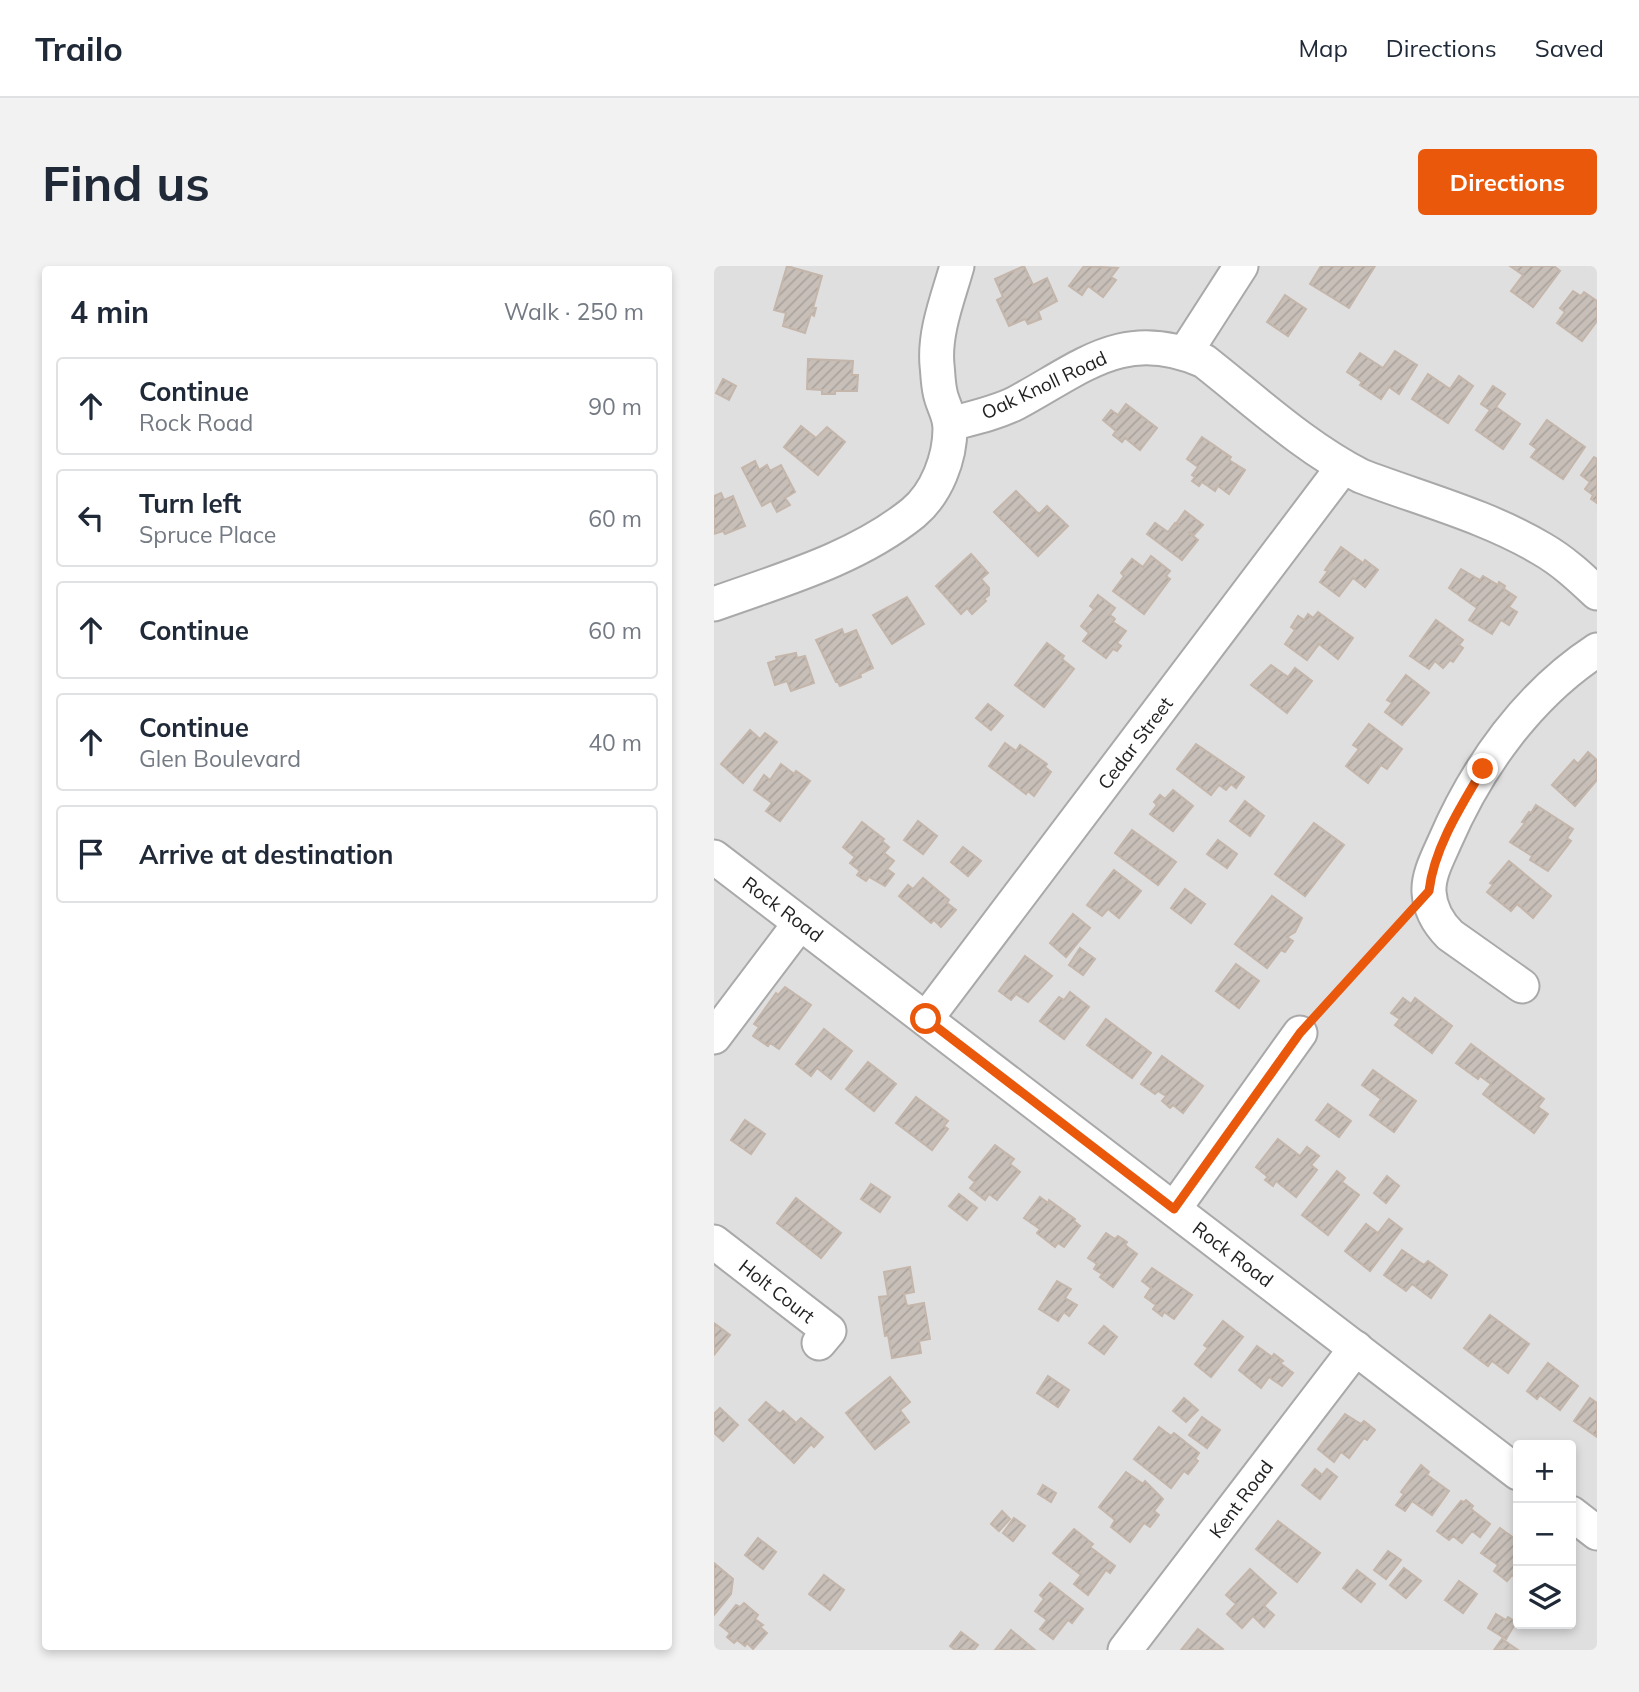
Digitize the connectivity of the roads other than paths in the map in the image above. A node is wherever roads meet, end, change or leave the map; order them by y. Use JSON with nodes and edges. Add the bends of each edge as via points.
{"nodes":[{"id":1,"x":957,"y":266,"type":"edge"},
{"id":2,"x":1241,"y":266,"type":"edge"},
{"id":3,"x":1185,"y":353,"type":"junction"},
{"id":4,"x":950,"y":424,"type":"junction"},
{"id":5,"x":1343,"y":467,"type":"junction"},
{"id":6,"x":1597,"y":593,"type":"edge"},
{"id":7,"x":714,"y":604,"type":"edge"},
{"id":8,"x":1597,"y":650,"type":"edge"},
{"id":9,"x":714,"y":857,"type":"edge"},
{"id":10,"x":800,"y":923,"type":"junction"},
{"id":11,"x":1522,"y":986,"type":"dead end"},
{"id":12,"x":926,"y":1019,"type":"junction"},
{"id":13,"x":1300,"y":1033,"type":"road end"},
{"id":14,"x":714,"y":1037,"type":"edge"},
{"id":15,"x":1174,"y":1209,"type":"junction"},
{"id":16,"x":714,"y":1242,"type":"edge"},
{"id":17,"x":819,"y":1343,"type":"dead end"},
{"id":18,"x":1356,"y":1348,"type":"junction"},
{"id":19,"x":1513,"y":1469,"type":"edge"},
{"id":20,"x":1576,"y":1517,"type":"edge"},
{"id":21,"x":1597,"y":1533,"type":"edge"},
{"id":22,"x":1125,"y":1650,"type":"edge"}],
"edges":[{"from":1,"to":4,"type":"street","via":[[939,332],[937,362]]},
{"from":2,"to":3,"type":"street"},
{"from":3,"to":4,"type":"street","name":"Oak Knoll Road","via":[[1162,347],[1112,352],[1079,365],[1014,404]]},
{"from":3,"to":5,"type":"street","name":"Oak Knoll Road","via":[[1204,361]]},
{"from":4,"to":7,"type":"street","via":[[942,473],[914,512],[827,562]]},
{"from":5,"to":6,"type":"street","name":"Oak Knoll Road","via":[[1511,532],[1545,550]]},
{"from":5,"to":12,"type":"street","name":"Cedar Street"},
{"from":8,"to":11,"type":"street","via":[[1516,724],[1483,769],[1436,861],[1429,891],[1441,925],[1450,935]]},
{"from":9,"to":10,"type":"street","name":"Rock Road"},
{"from":10,"to":12,"type":"street","name":"Rock Road"},
{"from":10,"to":14,"type":"street"},
{"from":12,"to":15,"type":"street","name":"Rock Road"},
{"from":13,"to":15,"type":"street"},
{"from":15,"to":18,"type":"street","name":"Rock Road"},
{"from":16,"to":17,"type":"street","name":"Holt Court","via":[[829,1331]]},
{"from":18,"to":19,"type":"street","name":"Rock Road"},
{"from":18,"to":22,"type":"street","name":"Kent Road"},
{"from":20,"to":21,"type":"street"}]}
